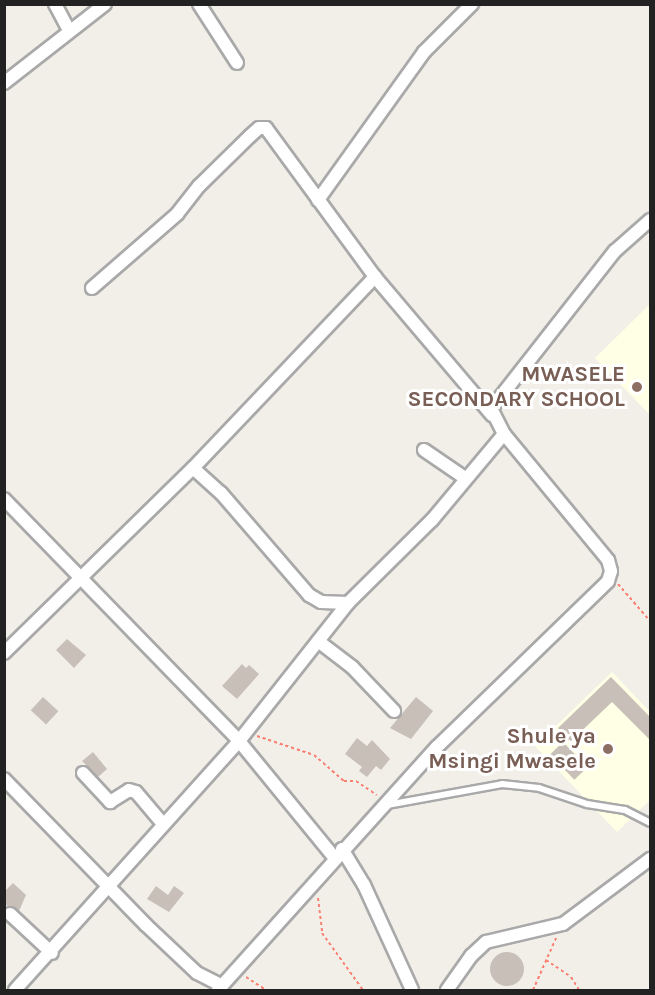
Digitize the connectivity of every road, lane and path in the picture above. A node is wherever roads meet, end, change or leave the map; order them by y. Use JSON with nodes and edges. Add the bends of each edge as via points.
{"nodes":[{"id":1,"x":55,"y":4,"type":"edge"},
{"id":2,"x":105,"y":4,"type":"edge"},
{"id":3,"x":199,"y":4,"type":"edge"},
{"id":4,"x":472,"y":4,"type":"edge"},
{"id":5,"x":69,"y":30,"type":"junction"},
{"id":6,"x":237,"y":63,"type":"dead end"},
{"id":7,"x":4,"y":83,"type":"edge"},
{"id":8,"x":318,"y":200,"type":"junction"},
{"id":9,"x":651,"y":220,"type":"edge"},
{"id":10,"x":375,"y":277,"type":"junction"},
{"id":11,"x":92,"y":288,"type":"dead end"},
{"id":12,"x":492,"y":415,"type":"junction"},
{"id":13,"x":504,"y":434,"type":"junction"},
{"id":14,"x":424,"y":450,"type":"dead end"},
{"id":15,"x":193,"y":468,"type":"junction"},
{"id":16,"x":465,"y":478,"type":"junction"},
{"id":17,"x":4,"y":499,"type":"edge"},
{"id":18,"x":610,"y":575,"type":"junction"},
{"id":19,"x":79,"y":579,"type":"junction"},
{"id":20,"x":348,"y":603,"type":"junction"},
{"id":21,"x":651,"y":621,"type":"edge"},
{"id":22,"x":318,"y":641,"type":"junction"},
{"id":23,"x":4,"y":654,"type":"edge"},
{"id":24,"x":394,"y":711,"type":"dead end"},
{"id":25,"x":242,"y":737,"type":"junction"},
{"id":26,"x":83,"y":773,"type":"dead end"},
{"id":27,"x":4,"y":779,"type":"edge"},
{"id":28,"x":387,"y":804,"type":"junction"},
{"id":29,"x":651,"y":823,"type":"edge"},
{"id":30,"x":163,"y":824,"type":"junction"},
{"id":31,"x":338,"y":853,"type":"junction"},
{"id":32,"x":651,"y":859,"type":"edge"},
{"id":33,"x":319,"y":880,"type":"junction"},
{"id":34,"x":108,"y":888,"type":"junction"},
{"id":35,"x":10,"y":914,"type":"dead end"},
{"id":36,"x":563,"y":924,"type":"junction"},
{"id":37,"x":52,"y":952,"type":"junction"},
{"id":38,"x":546,"y":960,"type":"junction"},
{"id":39,"x":236,"y":970,"type":"junction"},
{"id":40,"x":220,"y":988,"type":"edge"},
{"id":41,"x":15,"y":990,"type":"edge"},
{"id":42,"x":266,"y":990,"type":"edge"},
{"id":43,"x":363,"y":990,"type":"edge"},
{"id":44,"x":412,"y":990,"type":"edge"},
{"id":45,"x":447,"y":990,"type":"edge"},
{"id":46,"x":533,"y":990,"type":"edge"},
{"id":47,"x":579,"y":990,"type":"edge"}],
"edges":[{"from":1,"to":5,"type":"street"},
{"from":2,"to":5,"type":"street"},
{"from":3,"to":6,"type":"street"},
{"from":4,"to":8,"type":"street","via":[[424,52]]},
{"from":5,"to":7,"type":"street"},
{"from":8,"to":10,"type":"street"},
{"from":8,"to":11,"type":"street","via":[[281,144],[266,128],[259,128],[199,186],[177,214]]},
{"from":9,"to":12,"type":"street","via":[[615,251],[493,405]]},
{"from":10,"to":12,"type":"street"},
{"from":10,"to":15,"type":"street"},
{"from":12,"to":13,"type":"street"},
{"from":13,"to":16,"type":"street"},
{"from":13,"to":18,"type":"street","via":[[588,532],[608,560]]},
{"from":14,"to":16,"type":"street"},
{"from":15,"to":19,"type":"street"},
{"from":15,"to":20,"type":"street","via":[[221,493],[309,595],[321,602]]},
{"from":16,"to":20,"type":"street","via":[[424,528]]},
{"from":17,"to":19,"type":"street"},
{"from":18,"to":21,"type":"path"},
{"from":18,"to":28,"type":"street","via":[[598,594],[437,747]]},
{"from":19,"to":23,"type":"street"},
{"from":19,"to":25,"type":"street"},
{"from":20,"to":22,"type":"street"},
{"from":22,"to":24,"type":"street","via":[[352,667]]},
{"from":22,"to":25,"type":"street"},
{"from":25,"to":28,"type":"path","via":[[314,755],[344,782],[360,783]]},
{"from":25,"to":30,"type":"street"},
{"from":25,"to":31,"type":"street"},
{"from":26,"to":30,"type":"street","via":[[110,802],[129,790],[136,792]]},
{"from":27,"to":34,"type":"street"},
{"from":28,"to":29,"type":"lane","via":[[502,784],[539,788],[588,804],[625,810]]},
{"from":28,"to":31,"type":"street"},
{"from":30,"to":34,"type":"street"},
{"from":31,"to":33,"type":"street"},
{"from":31,"to":44,"type":"street","via":[[364,885]]},
{"from":32,"to":36,"type":"street"},
{"from":33,"to":39,"type":"street"},
{"from":33,"to":43,"type":"path","via":[[317,914],[322,933]]},
{"from":34,"to":37,"type":"street"},
{"from":34,"to":40,"type":"street","via":[[197,973]]},
{"from":35,"to":37,"type":"street"},
{"from":36,"to":38,"type":"path"},
{"from":36,"to":45,"type":"street","via":[[486,942]]},
{"from":37,"to":41,"type":"street"},
{"from":38,"to":46,"type":"path"},
{"from":38,"to":47,"type":"path","via":[[571,977]]},
{"from":39,"to":40,"type":"street"},
{"from":39,"to":42,"type":"path"}]}
